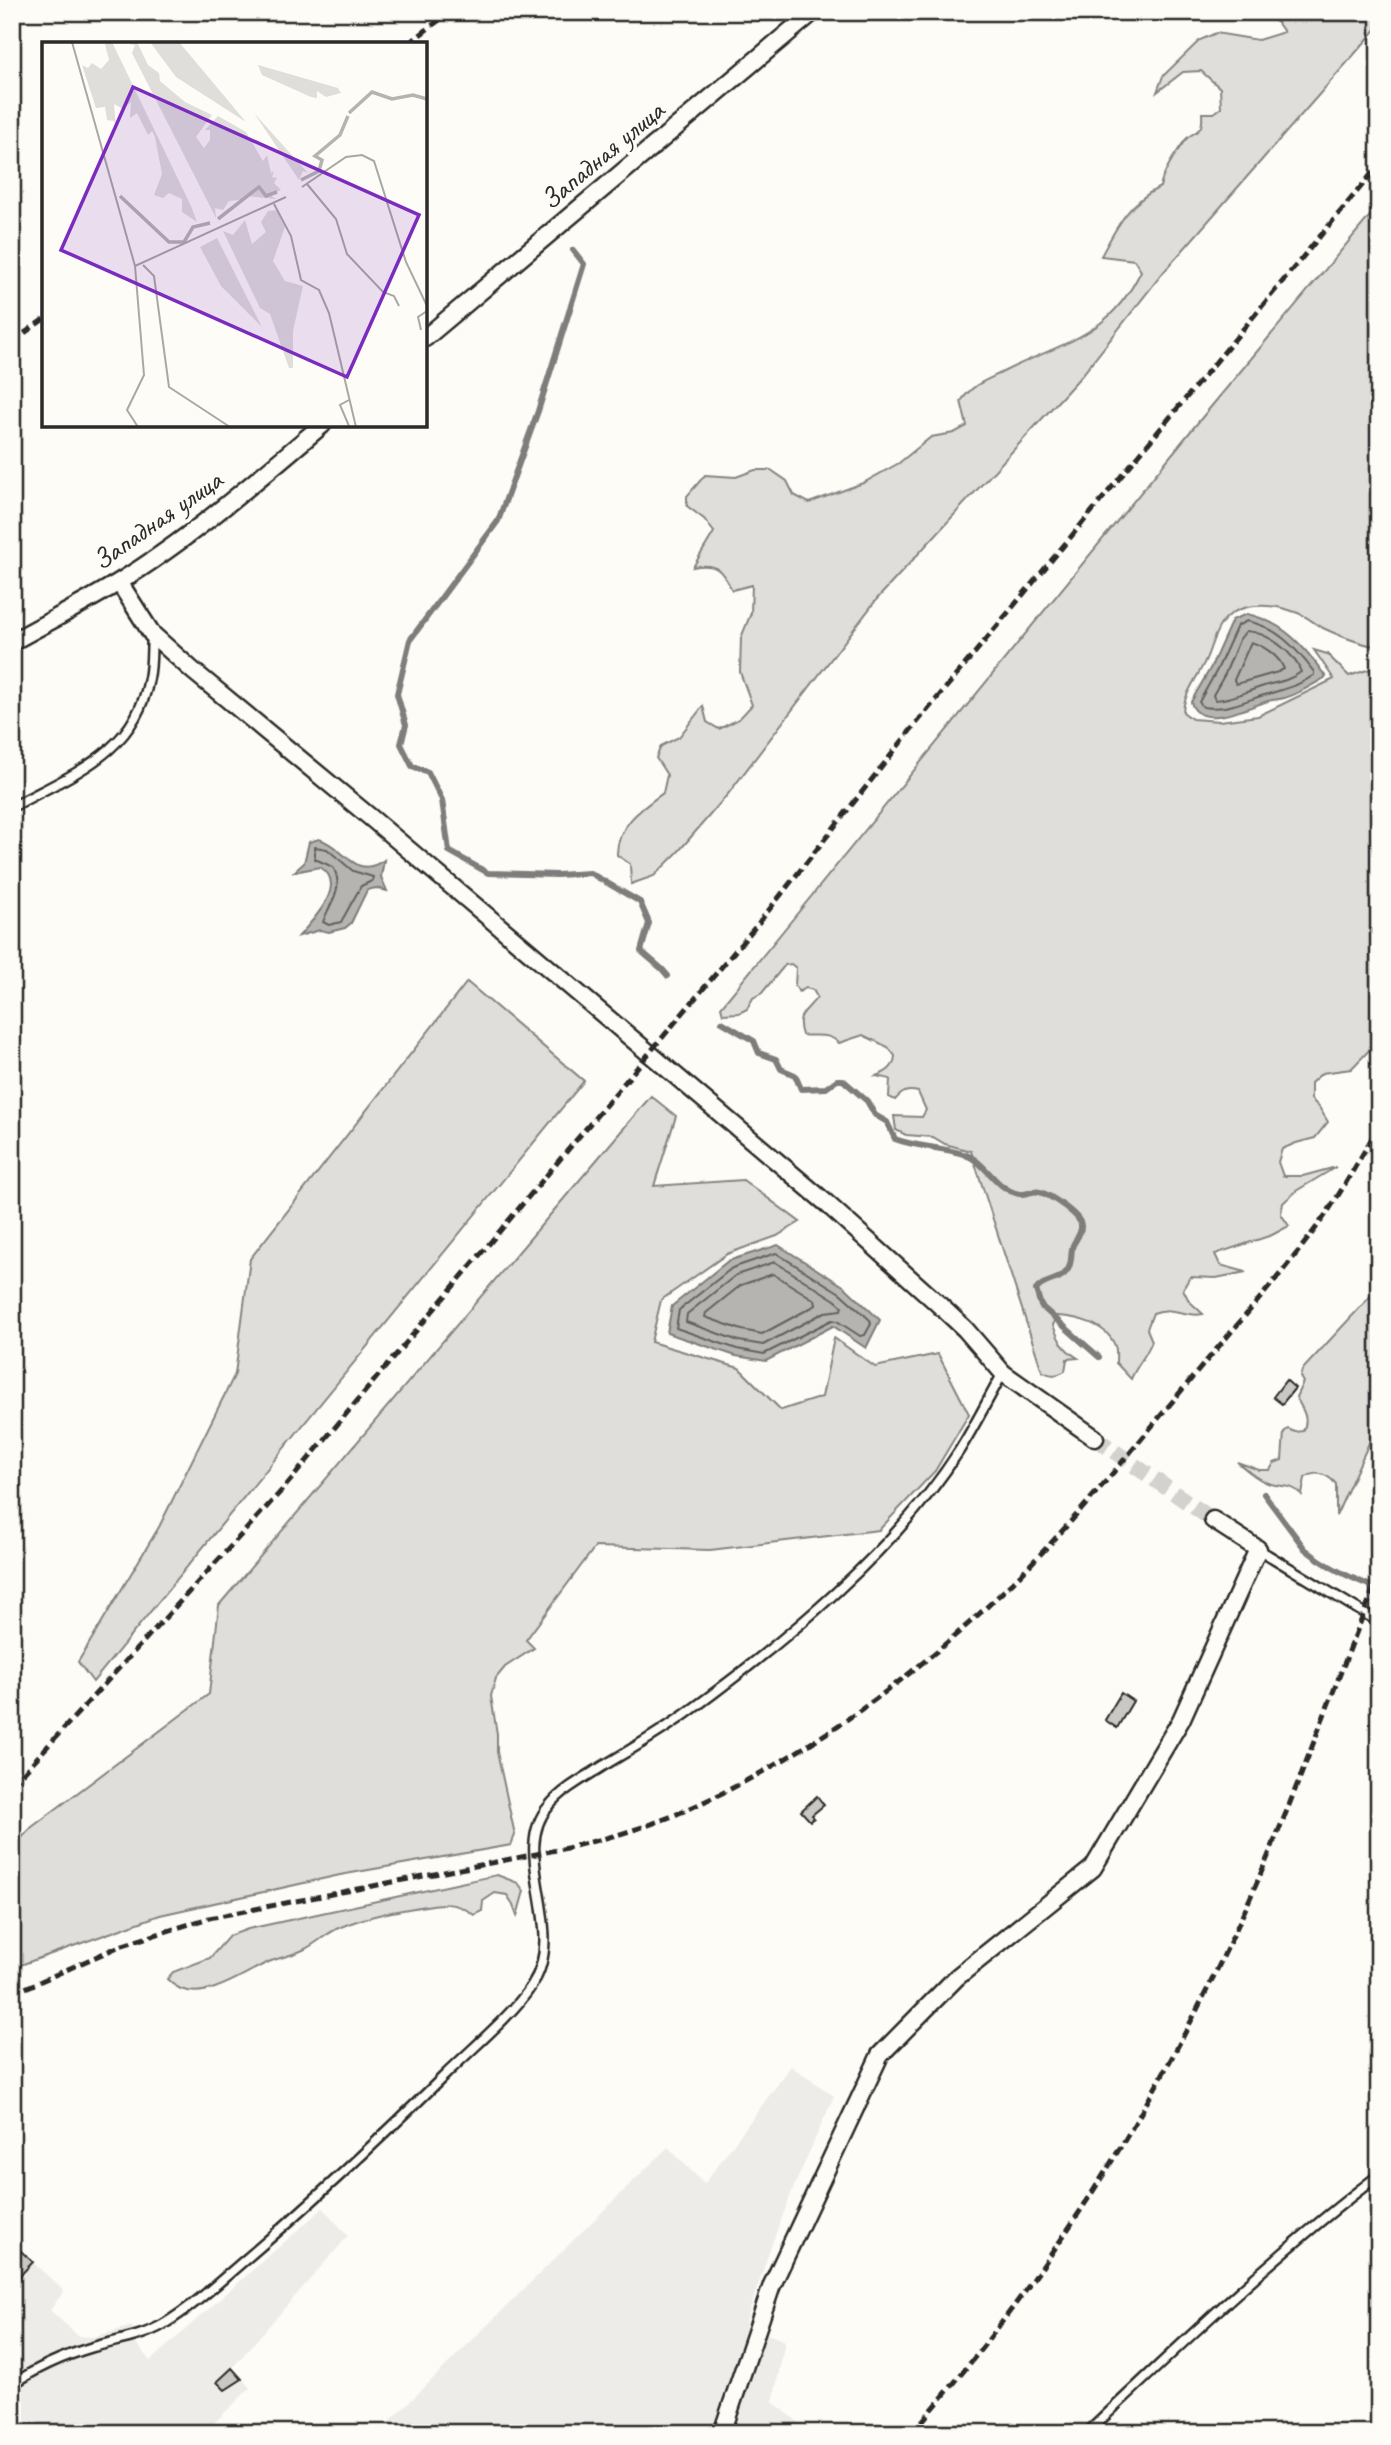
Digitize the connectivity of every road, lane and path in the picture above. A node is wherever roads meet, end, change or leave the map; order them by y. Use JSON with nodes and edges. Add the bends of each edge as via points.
{"nodes":[{"id":1,"x":814,"y":12,"type":"edge"},
{"id":2,"x":427,"y":336,"type":"edge"},
{"id":3,"x":320,"y":427,"type":"edge"},
{"id":4,"x":119,"y":582,"type":"junction"},
{"id":5,"x":152,"y":634,"type":"junction"},
{"id":6,"x":12,"y":642,"type":"edge"},
{"id":7,"x":12,"y":807,"type":"edge"},
{"id":8,"x":1003,"y":1373,"type":"junction"},
{"id":9,"x":1095,"y":1438,"type":"tunnel mouth"},
{"id":10,"x":1213,"y":1520,"type":"tunnel mouth"},
{"id":11,"x":1258,"y":1549,"type":"junction"},
{"id":12,"x":1379,"y":1622,"type":"edge"},
{"id":13,"x":1379,"y":2175,"type":"edge"},
{"id":14,"x":12,"y":2385,"type":"edge"},
{"id":15,"x":722,"y":2433,"type":"edge"},
{"id":16,"x":1087,"y":2433,"type":"edge"}],
"edges":[{"from":1,"to":2,"type":"street","name":"Западная улица"},
{"from":3,"to":4,"type":"street","name":"Западная улица","via":[[215,514]]},
{"from":4,"to":5,"type":"street"},
{"from":4,"to":6,"type":"street","name":"Западная улица"},
{"from":5,"to":7,"type":"lane","via":[[150,677],[138,712],[121,739],[93,763]]},
{"from":5,"to":8,"type":"street","via":[[825,1202],[965,1329]]},
{"from":8,"to":9,"type":"street"},
{"from":8,"to":14,"type":"lane","via":[[932,1487],[830,1598],[696,1707],[575,1784],[548,1807],[533,1842],[545,1923],[544,1955],[534,1984],[513,2008],[287,2224],[192,2305],[152,2331],[72,2354]]},
{"from":10,"to":11,"type":"street"},
{"from":11,"to":12,"type":"lane"},
{"from":11,"to":15,"type":"street","via":[[1181,1720],[1093,1868],[957,1977],[880,2055],[772,2285]]},
{"from":13,"to":16,"type":"lane","via":[[1215,2312]]}]}
